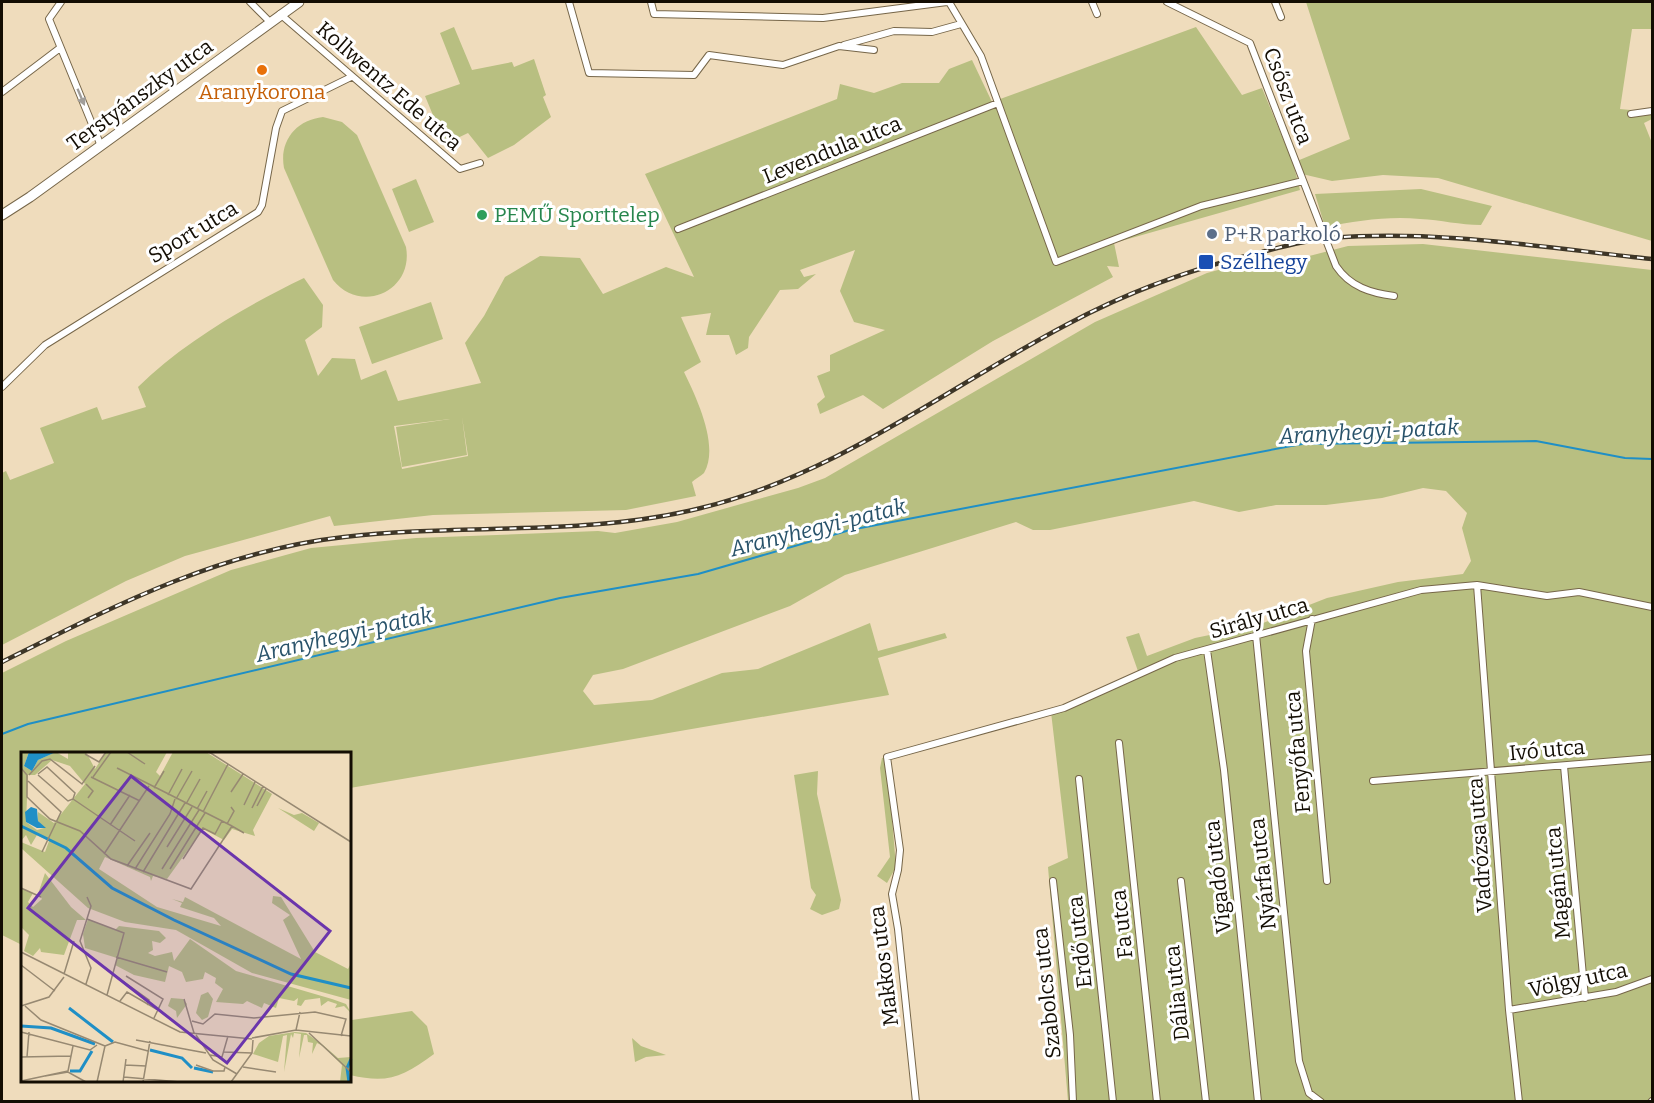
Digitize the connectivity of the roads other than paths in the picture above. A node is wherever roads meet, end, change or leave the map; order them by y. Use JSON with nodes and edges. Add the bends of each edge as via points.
{"nodes":[{"id":1,"x":61,"y":2,"type":"edge"},
{"id":2,"x":250,"y":2,"type":"edge"},
{"id":3,"x":299,"y":2,"type":"edge"},
{"id":4,"x":569,"y":2,"type":"edge"},
{"id":5,"x":651,"y":2,"type":"edge"},
{"id":6,"x":948,"y":2,"type":"edge"},
{"id":7,"x":1092,"y":2,"type":"edge"},
{"id":8,"x":1167,"y":2,"type":"edge"},
{"id":9,"x":1275,"y":2,"type":"edge"},
{"id":10,"x":280,"y":14,"type":"junction"},
{"id":11,"x":1096,"y":14,"type":"dead end"},
{"id":12,"x":1281,"y":17,"type":"dead end"},
{"id":13,"x":270,"y":22,"type":"junction"},
{"id":14,"x":961,"y":24,"type":"junction"},
{"id":15,"x":839,"y":46,"type":"junction"},
{"id":16,"x":60,"y":48,"type":"junction"},
{"id":17,"x":874,"y":50,"type":"dead end"},
{"id":18,"x":351,"y":77,"type":"junction"},
{"id":19,"x":2,"y":92,"type":"edge"},
{"id":20,"x":998,"y":103,"type":"junction"},
{"id":21,"x":1653,"y":111,"type":"edge"},
{"id":22,"x":1631,"y":114,"type":"dead end"},
{"id":23,"x":101,"y":146,"type":"junction"},
{"id":24,"x":480,"y":163,"type":"dead end"},
{"id":25,"x":1304,"y":181,"type":"junction"},
{"id":26,"x":2,"y":215,"type":"edge"},
{"id":27,"x":678,"y":229,"type":"dead end"},
{"id":28,"x":1394,"y":296,"type":"dead end"},
{"id":29,"x":2,"y":387,"type":"edge"},
{"id":30,"x":1477,"y":585,"type":"junction"},
{"id":31,"x":1653,"y":608,"type":"edge"},
{"id":32,"x":1312,"y":619,"type":"junction"},
{"id":33,"x":1256,"y":635,"type":"junction"},
{"id":34,"x":1207,"y":650,"type":"junction"},
{"id":35,"x":1119,"y":743,"type":"dead end"},
{"id":36,"x":887,"y":757,"type":"joint"},
{"id":37,"x":1653,"y":759,"type":"edge"},
{"id":38,"x":1564,"y":766,"type":"junction"},
{"id":39,"x":1491,"y":771,"type":"junction"},
{"id":40,"x":1079,"y":779,"type":"dead end"},
{"id":41,"x":1373,"y":781,"type":"dead end"},
{"id":42,"x":1053,"y":881,"type":"dead end"},
{"id":43,"x":1181,"y":881,"type":"dead end"},
{"id":44,"x":1327,"y":881,"type":"dead end"},
{"id":45,"x":1653,"y":979,"type":"edge"},
{"id":46,"x":1585,"y":998,"type":"junction"},
{"id":47,"x":1509,"y":1010,"type":"junction"},
{"id":48,"x":916,"y":1101,"type":"edge"},
{"id":49,"x":1072,"y":1101,"type":"edge"},
{"id":50,"x":1113,"y":1101,"type":"edge"},
{"id":51,"x":1157,"y":1101,"type":"edge"},
{"id":52,"x":1206,"y":1101,"type":"edge"},
{"id":53,"x":1258,"y":1101,"type":"edge"},
{"id":54,"x":1321,"y":1101,"type":"edge"},
{"id":55,"x":1519,"y":1101,"type":"edge"}],
"edges":[{"from":1,"to":16,"type":"street","via":[[49,19]]},
{"from":2,"to":13,"type":"street"},
{"from":3,"to":10,"type":"main road","name":"Terstyánszky utca"},
{"from":4,"to":15,"type":"street","via":[[589,73],[694,75],[709,55],[783,65]]},
{"from":5,"to":6,"type":"street","via":[[654,14],[823,18]]},
{"from":6,"to":14,"type":"street"},
{"from":7,"to":11,"type":"street"},
{"from":8,"to":25,"type":"street","name":"Csősz utca","via":[[1250,43]]},
{"from":9,"to":12,"type":"street"},
{"from":10,"to":13,"type":"main road","name":"Terstyánszky utca"},
{"from":10,"to":18,"type":"street","name":"Kollwentz Ede utca"},
{"from":13,"to":23,"type":"main road","name":"Terstyánszky utca"},
{"from":14,"to":15,"type":"street","via":[[932,32],[894,31]]},
{"from":14,"to":20,"type":"street","via":[[981,56]]},
{"from":15,"to":17,"type":"street"},
{"from":16,"to":19,"type":"street"},
{"from":16,"to":23,"type":"street","one_way":true},
{"from":18,"to":24,"type":"street","name":"Kollwentz Ede utca","via":[[460,169]]},
{"from":18,"to":29,"type":"street","name":"Sport utca","via":[[282,111],[258,212],[45,345]]},
{"from":20,"to":25,"type":"street","via":[[1056,262],[1201,206]]},
{"from":20,"to":27,"type":"street","name":"Levendula utca"},
{"from":21,"to":22,"type":"street"},
{"from":23,"to":26,"type":"main road","name":"Terstyánszky utca"},
{"from":25,"to":28,"type":"street","name":"Csősz utca","via":[[1340,273],[1359,287]]},
{"from":30,"to":31,"type":"street","name":"Sirály utca","via":[[1548,596],[1579,592]]},
{"from":30,"to":32,"type":"street","name":"Sirály utca","via":[[1421,590]]},
{"from":30,"to":39,"type":"street","name":"Vadrózsa utca"},
{"from":32,"to":33,"type":"street","name":"Sirály utca"},
{"from":32,"to":44,"type":"street","name":"Fenyőfa utca","via":[[1306,651]]},
{"from":33,"to":34,"type":"street","name":"Sirály utca"},
{"from":33,"to":54,"type":"street","name":"Nyárfa utca","via":[[1299,1061],[1309,1093]]},
{"from":34,"to":36,"type":"street","name":"Sirály utca","via":[[1175,658],[1064,708]]},
{"from":34,"to":53,"type":"street","name":"Vigadó utca","via":[[1224,770]]},
{"from":35,"to":51,"type":"street","name":"Fa utca"},
{"from":36,"to":48,"type":"street","name":"Makkos utca","via":[[900,850],[892,902]]},
{"from":37,"to":38,"type":"street","name":"Ivó utca"},
{"from":38,"to":39,"type":"street","name":"Ivó utca"},
{"from":38,"to":46,"type":"street","name":"Magán utca"},
{"from":39,"to":41,"type":"street","name":"Ivó utca"},
{"from":39,"to":47,"type":"street","name":"Vadrózsa utca"},
{"from":40,"to":50,"type":"street","name":"Erdő utca"},
{"from":42,"to":49,"type":"street","name":"Szabolcs utca","via":[[1070,1035]]},
{"from":43,"to":52,"type":"street","name":"Dália utca"},
{"from":45,"to":46,"type":"street","name":"Völgy utca"},
{"from":46,"to":47,"type":"street","name":"Völgy utca"},
{"from":47,"to":55,"type":"street","name":"Vadrózsa utca"}]}
